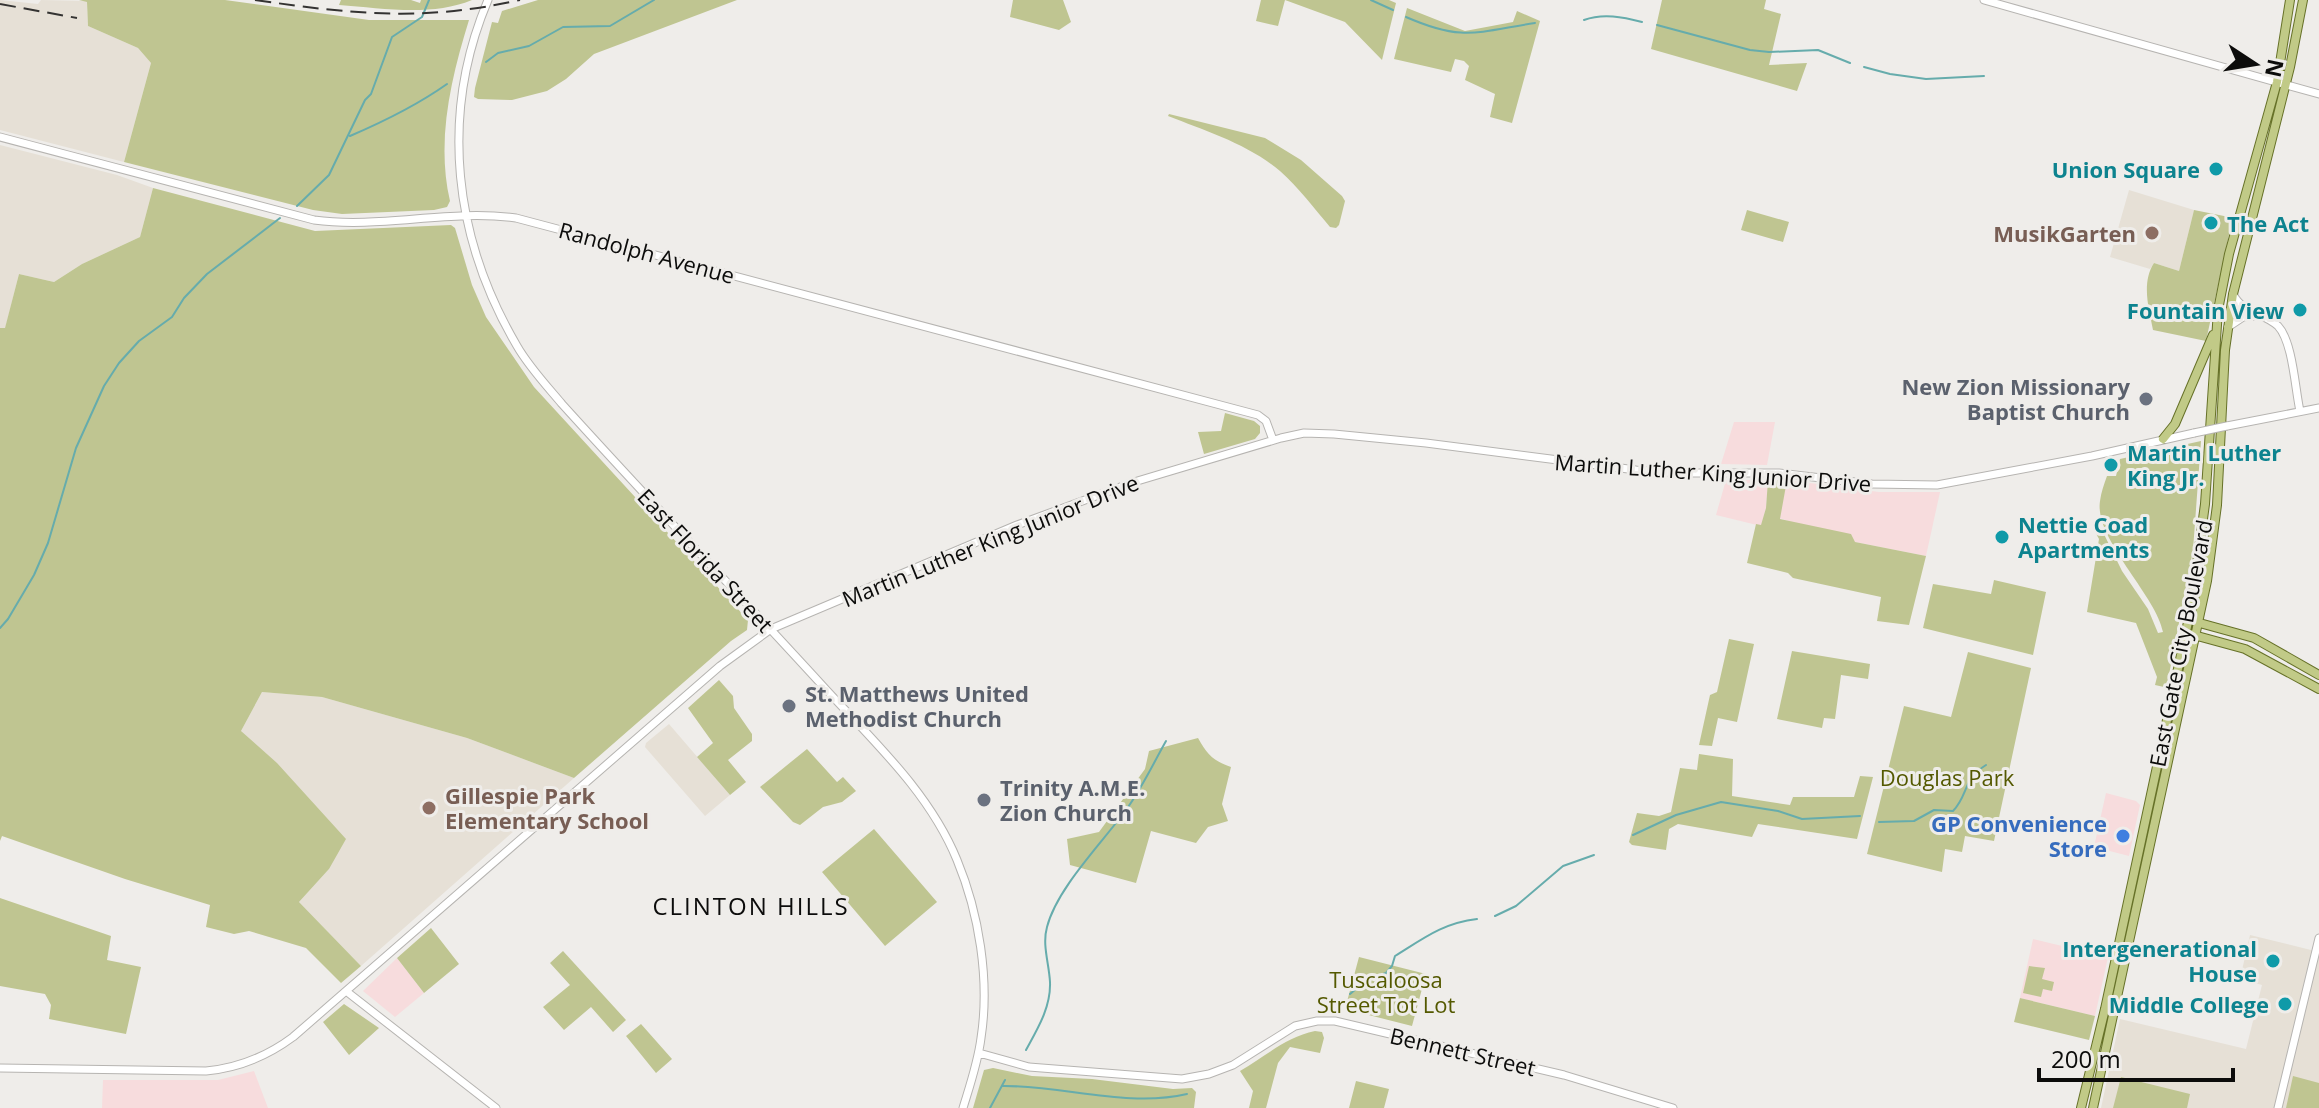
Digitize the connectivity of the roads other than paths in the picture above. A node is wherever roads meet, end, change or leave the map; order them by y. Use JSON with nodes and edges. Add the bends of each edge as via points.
{"nodes":[{"id":1,"x":488,"y":0,"type":"edge"},
{"id":2,"x":1984,"y":0,"type":"edge"},
{"id":3,"x":2290,"y":0,"type":"edge"},
{"id":4,"x":2303,"y":0,"type":"edge"},
{"id":5,"x":2281,"y":83,"type":"junction"},
{"id":6,"x":2319,"y":94,"type":"edge"},
{"id":7,"x":0,"y":137,"type":"edge"},
{"id":8,"x":465,"y":215,"type":"junction"},
{"id":9,"x":2233,"y":294,"type":"junction"},
{"id":10,"x":2257,"y":316,"type":"junction"},
{"id":11,"x":2228,"y":327,"type":"junction"},
{"id":12,"x":2215,"y":331,"type":"junction"},
{"id":13,"x":2319,"y":408,"type":"edge"},
{"id":14,"x":2300,"y":411,"type":"junction"},
{"id":15,"x":2163,"y":439,"type":"junction"},
{"id":16,"x":1273,"y":440,"type":"junction"},
{"id":17,"x":2188,"y":621,"type":"junction"},
{"id":18,"x":2199,"y":623,"type":"junction"},
{"id":19,"x":771,"y":629,"type":"junction"},
{"id":20,"x":2186,"y":633,"type":"junction"},
{"id":21,"x":2196,"y":635,"type":"junction"},
{"id":22,"x":2319,"y":675,"type":"edge"},
{"id":23,"x":2319,"y":689,"type":"edge"},
{"id":24,"x":2319,"y":938,"type":"edge"},
{"id":25,"x":346,"y":991,"type":"junction"},
{"id":26,"x":979,"y":1053,"type":"junction"},
{"id":27,"x":0,"y":1068,"type":"edge"},
{"id":28,"x":496,"y":1108,"type":"edge"},
{"id":29,"x":963,"y":1108,"type":"edge"},
{"id":30,"x":1673,"y":1108,"type":"edge"},
{"id":31,"x":2081,"y":1108,"type":"edge"},
{"id":32,"x":2093,"y":1108,"type":"edge"},
{"id":33,"x":2278,"y":1108,"type":"edge"}],
"edges":[{"from":1,"to":8,"type":"main road","name":"East Florida Street","via":[[467,63],[460,106],[458,167]]},
{"from":2,"to":5,"type":"main road"},
{"from":3,"to":5,"type":"main road"},
{"from":4,"to":5,"type":"main road"},
{"from":5,"to":6,"type":"main road"},
{"from":5,"to":9,"type":"main road","name":"East Gate City Boulevard"},
{"from":5,"to":12,"type":"main road","name":"East Gate City Boulevard","via":[[2229,254]]},
{"from":7,"to":8,"type":"main road","name":"Randolph Avenue","via":[[314,220]]},
{"from":8,"to":16,"type":"main road","name":"Randolph Avenue","via":[[516,218],[556,228],[1258,415]]},
{"from":8,"to":19,"type":"main road","name":"East Florida Street","via":[[488,294],[518,350]]},
{"from":9,"to":10,"type":"main road"},
{"from":9,"to":11,"type":"main road","name":"East Gate City Boulevard"},
{"from":10,"to":11,"type":"main road","via":[[2243,317]]},
{"from":10,"to":14,"type":"main road","via":[[2272,321],[2283,333]]},
{"from":11,"to":18,"type":"main road","name":"East Gate City Boulevard","via":[[2217,505]]},
{"from":12,"to":15,"type":"main road","via":[[2175,424]]},
{"from":12,"to":17,"type":"main road","name":"East Gate City Boulevard","via":[[2205,504]]},
{"from":13,"to":14,"type":"main road","name":"Martin Luther King Junior Drive"},
{"from":14,"to":15,"type":"main road","name":"Martin Luther King Junior Drive","bridge":true},
{"from":15,"to":16,"type":"main road","name":"Martin Luther King Junior Drive","via":[[1937,485],[1779,473],[1659,472],[1334,434]]},
{"from":16,"to":19,"type":"main road","name":"Martin Luther King Junior Drive","via":[[1051,511]]},
{"from":17,"to":18,"type":"main road"},
{"from":17,"to":20,"type":"main road","name":"East Gate City Boulevard"},
{"from":18,"to":21,"type":"main road","name":"East Gate City Boulevard"},
{"from":18,"to":22,"type":"main road","via":[[2254,638]]},
{"from":19,"to":25,"type":"main road","name":"Martin Luther King Junior Drive","via":[[720,666]]},
{"from":19,"to":26,"type":"main road","name":"East Florida Street","via":[[918,791],[946,836],[978,935],[984,1009]]},
{"from":20,"to":21,"type":"main road"},
{"from":20,"to":31,"type":"main road","name":"East Gate City Boulevard"},
{"from":21,"to":23,"type":"main road","via":[[2245,649]]},
{"from":21,"to":32,"type":"main road","name":"East Gate City Boulevard"},
{"from":24,"to":33,"type":"main road"},
{"from":25,"to":27,"type":"main road","name":"Martin Luther King Junior Drive","via":[[280,1046],[233,1067]]},
{"from":25,"to":28,"type":"main road"},
{"from":26,"to":29,"type":"main road","name":"East Florida Street"},
{"from":26,"to":30,"type":"main road","name":"Bennett Street","via":[[1029,1067],[1182,1079],[1233,1065],[1295,1026],[1335,1021],[1564,1075]]}]}
